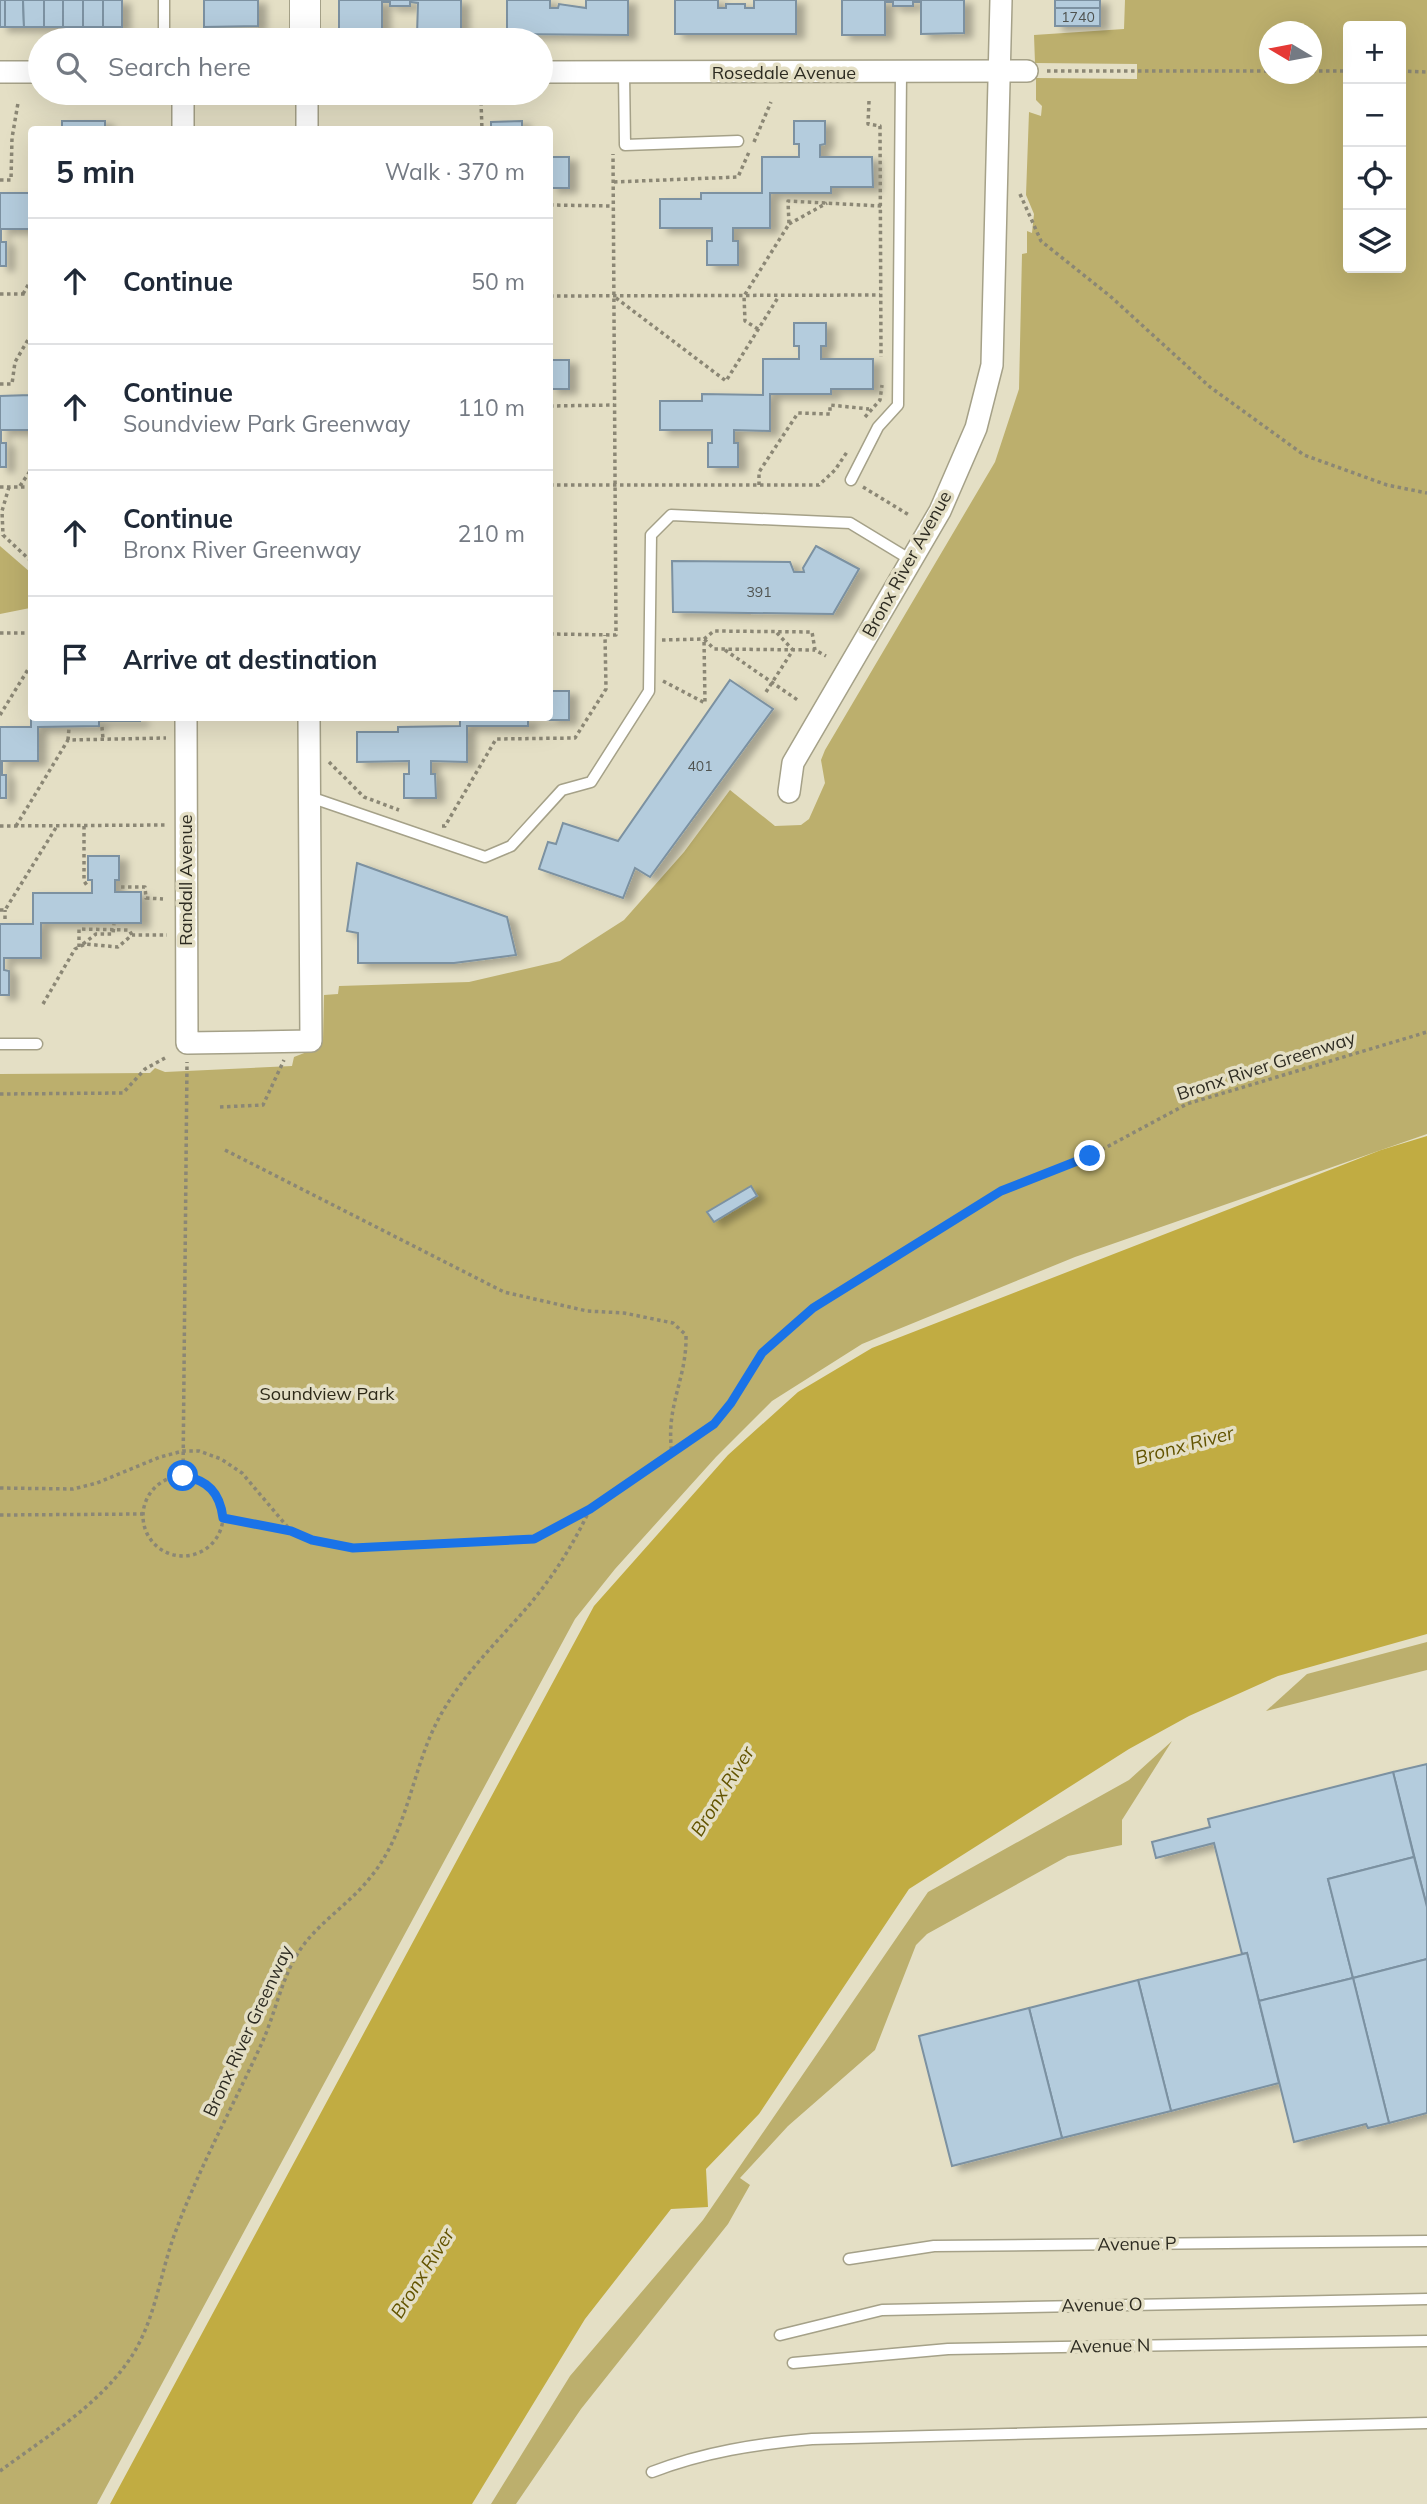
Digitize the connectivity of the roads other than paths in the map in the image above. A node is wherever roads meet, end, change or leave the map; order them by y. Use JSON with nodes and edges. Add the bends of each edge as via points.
{"nodes":[{"id":1,"x":164,"y":0,"type":"edge"},
{"id":2,"x":305,"y":0,"type":"edge"},
{"id":3,"x":1001,"y":0,"type":"edge"},
{"id":4,"x":164,"y":28,"type":"edge"},
{"id":5,"x":305,"y":28,"type":"edge"},
{"id":6,"x":1027,"y":71,"type":"road end"},
{"id":7,"x":0,"y":72,"type":"edge"},
{"id":8,"x":28,"y":72,"type":"edge"},
{"id":9,"x":553,"y":72,"type":"edge"},
{"id":10,"x":624,"y":72,"type":"junction"},
{"id":11,"x":1001,"y":72,"type":"junction"},
{"id":12,"x":901,"y":73,"type":"junction"},
{"id":13,"x":183,"y":105,"type":"edge"},
{"id":14,"x":307,"y":105,"type":"edge"},
{"id":15,"x":183,"y":126,"type":"edge"},
{"id":16,"x":307,"y":126,"type":"edge"},
{"id":17,"x":738,"y":141,"type":"dead end"},
{"id":18,"x":851,"y":480,"type":"road end"},
{"id":19,"x":911,"y":560,"type":"junction"},
{"id":20,"x":309,"y":721,"type":"edge"},
{"id":21,"x":186,"y":728,"type":"edge"},
{"id":22,"x":789,"y":792,"type":"dead end"},
{"id":23,"x":310,"y":797,"type":"junction"},
{"id":24,"x":0,"y":1044,"type":"edge"},
{"id":25,"x":37,"y":1044,"type":"dead end"},
{"id":26,"x":1427,"y":2241,"type":"edge"},
{"id":27,"x":849,"y":2259,"type":"dead end"},
{"id":28,"x":1427,"y":2299,"type":"edge"},
{"id":29,"x":780,"y":2335,"type":"dead end"},
{"id":30,"x":1427,"y":2341,"type":"edge"},
{"id":31,"x":793,"y":2363,"type":"dead end"},
{"id":32,"x":1427,"y":2423,"type":"edge"},
{"id":33,"x":652,"y":2472,"type":"dead end"}],
"edges":[{"from":1,"to":4,"type":"lane"},
{"from":2,"to":5,"type":"street"},
{"from":3,"to":11,"type":"street","name":"Bronx River Avenue"},
{"from":6,"to":11,"type":"street","name":"Rosedale Avenue"},
{"from":7,"to":8,"type":"street"},
{"from":9,"to":10,"type":"street","name":"Rosedale Avenue"},
{"from":10,"to":12,"type":"street","name":"Rosedale Avenue"},
{"from":10,"to":17,"type":"lane","via":[[625,145]]},
{"from":11,"to":12,"type":"street","name":"Rosedale Avenue"},
{"from":11,"to":19,"type":"street","name":"Bronx River Avenue","via":[[992,365],[976,428],[940,511]]},
{"from":12,"to":18,"type":"lane","via":[[898,405],[878,427]]},
{"from":13,"to":15,"type":"street"},
{"from":14,"to":16,"type":"street"},
{"from":19,"to":22,"type":"street","name":"Bronx River Avenue","via":[[793,763]]},
{"from":19,"to":23,"type":"lane","via":[[850,523],[671,515],[651,535],[649,691],[592,782],[562,790],[510,846],[485,857]]},
{"from":20,"to":23,"type":"street"},
{"from":21,"to":23,"type":"street","name":"Randall Avenue","via":[[187,1043],[311,1041]]},
{"from":24,"to":25,"type":"lane"},
{"from":26,"to":27,"type":"lane","name":"Avenue P","via":[[934,2246]]},
{"from":28,"to":29,"type":"lane","name":"Avenue O","via":[[882,2310]]},
{"from":30,"to":31,"type":"lane","name":"Avenue N","via":[[948,2349]]},
{"from":32,"to":33,"type":"lane","via":[[812,2439],[750,2444]]}]}
